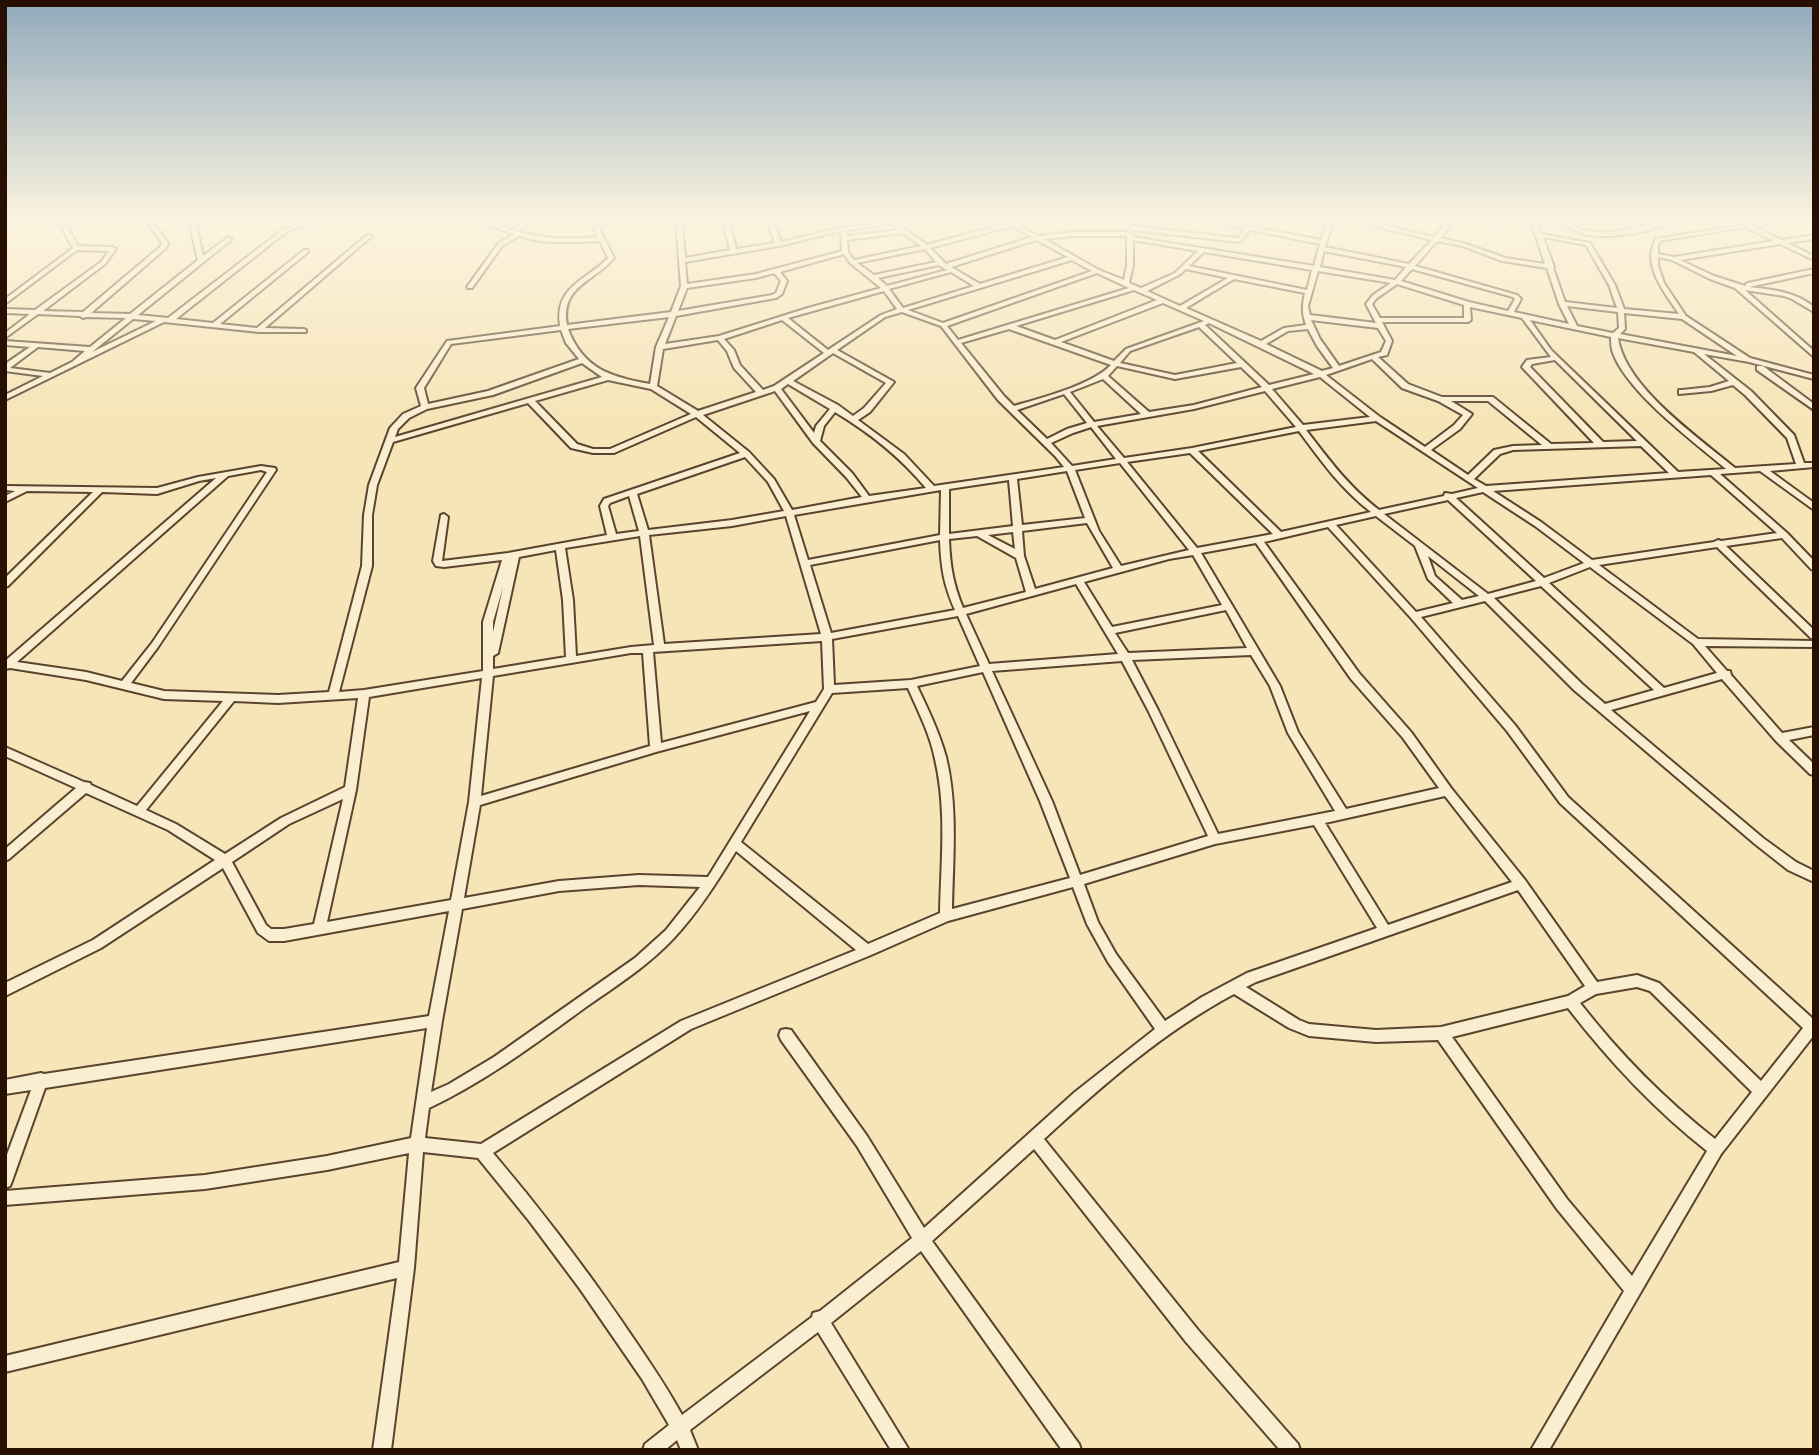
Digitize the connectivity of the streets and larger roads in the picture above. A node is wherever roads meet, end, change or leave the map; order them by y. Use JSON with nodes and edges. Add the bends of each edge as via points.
{"nodes":[{"id":1,"x":22,"y":289,"type":"edge"},
{"id":2,"x":68,"y":289,"type":"edge"},
{"id":3,"x":115,"y":289,"type":"edge"},
{"id":4,"x":164,"y":289,"type":"edge"},
{"id":5,"x":208,"y":289,"type":"edge"},
{"id":6,"x":259,"y":289,"type":"edge"},
{"id":7,"x":307,"y":289,"type":"edge"},
{"id":8,"x":573,"y":289,"type":"edge"},
{"id":9,"x":683,"y":289,"type":"edge"},
{"id":10,"x":780,"y":289,"type":"edge"},
{"id":11,"x":886,"y":289,"type":"joint"},
{"id":12,"x":970,"y":289,"type":"edge"},
{"id":13,"x":1046,"y":289,"type":"edge"},
{"id":14,"x":1131,"y":289,"type":"edge"},
{"id":15,"x":1136,"y":289,"type":"edge"},
{"id":16,"x":1213,"y":289,"type":"edge"},
{"id":17,"x":1292,"y":289,"type":"edge"},
{"id":18,"x":1309,"y":289,"type":"edge"},
{"id":19,"x":1386,"y":289,"type":"edge"},
{"id":20,"x":1419,"y":289,"type":"edge"},
{"id":21,"x":1490,"y":289,"type":"edge"},
{"id":22,"x":1558,"y":289,"type":"edge"},
{"id":23,"x":1613,"y":289,"type":"edge"},
{"id":24,"x":1665,"y":289,"type":"edge"},
{"id":25,"x":1740,"y":289,"type":"edge"},
{"id":26,"x":1751,"y":289,"type":"edge"},
{"id":27,"x":1308,"y":292,"type":"junction"},
{"id":28,"x":1164,"y":300,"type":"junction"},
{"id":29,"x":5,"y":302,"type":"edge"},
{"id":30,"x":1467,"y":304,"type":"junction"},
{"id":31,"x":1562,"y":304,"type":"junction"},
{"id":32,"x":1181,"y":308,"type":"junction"},
{"id":33,"x":901,"y":310,"type":"junction"},
{"id":34,"x":1814,"y":310,"type":"edge"},
{"id":35,"x":5,"y":311,"type":"edge"},
{"id":36,"x":1621,"y":311,"type":"junction"},
{"id":37,"x":35,"y":313,"type":"junction"},
{"id":38,"x":673,"y":314,"type":"junction"},
{"id":39,"x":1510,"y":314,"type":"junction"},
{"id":40,"x":83,"y":316,"type":"junction"},
{"id":41,"x":128,"y":317,"type":"junction"},
{"id":42,"x":1306,"y":317,"type":"junction"},
{"id":43,"x":1525,"y":317,"type":"junction"},
{"id":44,"x":1684,"y":317,"type":"junction"},
{"id":45,"x":784,"y":319,"type":"junction"},
{"id":46,"x":167,"y":320,"type":"junction"},
{"id":47,"x":1210,"y":321,"type":"junction"},
{"id":48,"x":1378,"y":323,"type":"junction"},
{"id":49,"x":943,"y":325,"type":"junction"},
{"id":50,"x":1201,"y":325,"type":"junction"},
{"id":51,"x":213,"y":326,"type":"junction"},
{"id":52,"x":1011,"y":327,"type":"junction"},
{"id":53,"x":1311,"y":327,"type":"junction"},
{"id":54,"x":1574,"y":327,"type":"junction"},
{"id":55,"x":563,"y":329,"type":"junction"},
{"id":56,"x":259,"y":330,"type":"junction"},
{"id":57,"x":304,"y":331,"type":"dead end"},
{"id":58,"x":1614,"y":335,"type":"junction"},
{"id":59,"x":5,"y":336,"type":"edge"},
{"id":60,"x":720,"y":338,"type":"junction"},
{"id":61,"x":958,"y":342,"type":"junction"},
{"id":62,"x":1056,"y":342,"type":"junction"},
{"id":63,"x":5,"y":343,"type":"edge"},
{"id":64,"x":1261,"y":344,"type":"junction"},
{"id":65,"x":38,"y":345,"type":"junction"},
{"id":66,"x":660,"y":347,"type":"junction"},
{"id":67,"x":90,"y":349,"type":"junction"},
{"id":68,"x":830,"y":351,"type":"junction"},
{"id":69,"x":1696,"y":352,"type":"junction"},
{"id":70,"x":1814,"y":355,"type":"edge"},
{"id":71,"x":1373,"y":357,"type":"junction"},
{"id":72,"x":1556,"y":358,"type":"junction"},
{"id":73,"x":583,"y":360,"type":"junction"},
{"id":74,"x":1749,"y":360,"type":"junction"},
{"id":75,"x":75,"y":362,"type":"junction"},
{"id":76,"x":1116,"y":364,"type":"junction"},
{"id":77,"x":1242,"y":364,"type":"junction"},
{"id":78,"x":5,"y":368,"type":"edge"},
{"id":79,"x":1337,"y":368,"type":"junction"},
{"id":80,"x":1321,"y":374,"type":"junction"},
{"id":81,"x":50,"y":375,"type":"junction"},
{"id":82,"x":1104,"y":376,"type":"junction"},
{"id":83,"x":609,"y":377,"type":"junction"},
{"id":84,"x":1814,"y":377,"type":"edge"},
{"id":85,"x":788,"y":381,"type":"junction"},
{"id":86,"x":1735,"y":382,"type":"junction"},
{"id":87,"x":653,"y":387,"type":"junction"},
{"id":88,"x":1266,"y":387,"type":"junction"},
{"id":89,"x":777,"y":388,"type":"junction"},
{"id":90,"x":1066,"y":392,"type":"junction"},
{"id":91,"x":1682,"y":392,"type":"dead end"},
{"id":92,"x":761,"y":393,"type":"junction"},
{"id":93,"x":5,"y":398,"type":"edge"},
{"id":94,"x":1441,"y":399,"type":"junction"},
{"id":95,"x":530,"y":401,"type":"junction"},
{"id":96,"x":425,"y":407,"type":"junction"},
{"id":97,"x":835,"y":407,"type":"junction"},
{"id":98,"x":1814,"y":408,"type":"edge"},
{"id":99,"x":1012,"y":409,"type":"junction"},
{"id":100,"x":697,"y":414,"type":"junction"},
{"id":101,"x":1146,"y":414,"type":"junction"},
{"id":102,"x":854,"y":419,"type":"junction"},
{"id":103,"x":1377,"y":419,"type":"junction"},
{"id":104,"x":1094,"y":424,"type":"junction"},
{"id":105,"x":1301,"y":428,"type":"junction"},
{"id":106,"x":389,"y":441,"type":"junction"},
{"id":107,"x":816,"y":441,"type":"junction"},
{"id":108,"x":1045,"y":443,"type":"junction"},
{"id":109,"x":1645,"y":443,"type":"junction"},
{"id":110,"x":1548,"y":444,"type":"junction"},
{"id":111,"x":1600,"y":444,"type":"junction"},
{"id":112,"x":1192,"y":450,"type":"junction"},
{"id":113,"x":1426,"y":450,"type":"junction"},
{"id":114,"x":746,"y":454,"type":"junction"},
{"id":115,"x":1120,"y":461,"type":"junction"},
{"id":116,"x":1810,"y":466,"type":"edge"},
{"id":117,"x":1761,"y":468,"type":"junction"},
{"id":118,"x":1070,"y":470,"type":"junction"},
{"id":119,"x":1732,"y":470,"type":"junction"},
{"id":120,"x":1713,"y":472,"type":"junction"},
{"id":121,"x":1675,"y":474,"type":"junction"},
{"id":122,"x":225,"y":475,"type":"junction"},
{"id":123,"x":1013,"y":477,"type":"junction"},
{"id":124,"x":1470,"y":478,"type":"junction"},
{"id":125,"x":5,"y":488,"type":"edge"},
{"id":126,"x":946,"y":488,"type":"junction"},
{"id":127,"x":24,"y":489,"type":"junction"},
{"id":128,"x":1486,"y":489,"type":"junction"},
{"id":129,"x":933,"y":490,"type":"junction"},
{"id":130,"x":99,"y":491,"type":"junction"},
{"id":131,"x":633,"y":494,"type":"junction"},
{"id":132,"x":1448,"y":495,"type":"junction"},
{"id":133,"x":867,"y":499,"type":"junction"},
{"id":134,"x":5,"y":500,"type":"edge"},
{"id":135,"x":1814,"y":507,"type":"edge"},
{"id":136,"x":789,"y":512,"type":"junction"},
{"id":137,"x":1373,"y":512,"type":"junction"},
{"id":138,"x":443,"y":517,"type":"dead end"},
{"id":139,"x":1089,"y":520,"type":"junction"},
{"id":140,"x":1329,"y":523,"type":"junction"},
{"id":141,"x":1017,"y":528,"type":"junction"},
{"id":142,"x":644,"y":533,"type":"junction"},
{"id":143,"x":979,"y":533,"type":"junction"},
{"id":144,"x":1279,"y":535,"type":"junction"},
{"id":145,"x":1784,"y":535,"type":"junction"},
{"id":146,"x":612,"y":537,"type":"junction"},
{"id":147,"x":944,"y":537,"type":"junction"},
{"id":148,"x":1258,"y":540,"type":"junction"},
{"id":149,"x":1718,"y":543,"type":"junction"},
{"id":150,"x":1419,"y":545,"type":"junction"},
{"id":151,"x":560,"y":547,"type":"junction"},
{"id":152,"x":1195,"y":551,"type":"junction"},
{"id":153,"x":512,"y":556,"type":"junction"},
{"id":154,"x":1020,"y":556,"type":"junction"},
{"id":155,"x":1810,"y":560,"type":"edge"},
{"id":156,"x":805,"y":563,"type":"junction"},
{"id":157,"x":1591,"y":563,"type":"junction"},
{"id":158,"x":1814,"y":567,"type":"edge"},
{"id":159,"x":1118,"y":569,"type":"junction"},
{"id":160,"x":1079,"y":581,"type":"junction"},
{"id":161,"x":1541,"y":583,"type":"junction"},
{"id":162,"x":5,"y":584,"type":"edge"},
{"id":163,"x":1031,"y":593,"type":"junction"},
{"id":164,"x":1488,"y":598,"type":"junction"},
{"id":165,"x":1461,"y":605,"type":"junction"},
{"id":166,"x":1227,"y":607,"type":"junction"},
{"id":167,"x":962,"y":612,"type":"junction"},
{"id":168,"x":1415,"y":616,"type":"junction"},
{"id":169,"x":1110,"y":631,"type":"junction"},
{"id":170,"x":827,"y":636,"type":"junction"},
{"id":171,"x":1814,"y":636,"type":"edge"},
{"id":172,"x":1696,"y":642,"type":"junction"},
{"id":173,"x":1814,"y":644,"type":"edge"},
{"id":174,"x":653,"y":647,"type":"junction"},
{"id":175,"x":1253,"y":651,"type":"junction"},
{"id":176,"x":1125,"y":657,"type":"junction"},
{"id":177,"x":571,"y":658,"type":"junction"},
{"id":178,"x":6,"y":665,"type":"edge"},
{"id":179,"x":985,"y":668,"type":"junction"},
{"id":180,"x":488,"y":673,"type":"junction"},
{"id":181,"x":1726,"y":674,"type":"junction"},
{"id":182,"x":125,"y":684,"type":"junction"},
{"id":183,"x":911,"y":684,"type":"junction"},
{"id":184,"x":829,"y":689,"type":"junction"},
{"id":185,"x":1662,"y":692,"type":"junction"},
{"id":186,"x":364,"y":694,"type":"junction"},
{"id":187,"x":333,"y":696,"type":"junction"},
{"id":188,"x":230,"y":699,"type":"junction"},
{"id":189,"x":820,"y":705,"type":"junction"},
{"id":190,"x":1603,"y":708,"type":"junction"},
{"id":191,"x":1814,"y":731,"type":"edge"},
{"id":192,"x":1780,"y":738,"type":"junction"},
{"id":193,"x":656,"y":748,"type":"junction"},
{"id":194,"x":5,"y":751,"type":"edge"},
{"id":195,"x":1814,"y":771,"type":"edge"},
{"id":196,"x":86,"y":786,"type":"junction"},
{"id":197,"x":350,"y":790,"type":"junction"},
{"id":198,"x":1447,"y":791,"type":"junction"},
{"id":199,"x":475,"y":802,"type":"junction"},
{"id":200,"x":139,"y":811,"type":"junction"},
{"id":201,"x":1342,"y":814,"type":"junction"},
{"id":202,"x":1317,"y":820,"type":"junction"},
{"id":203,"x":1215,"y":839,"type":"junction"},
{"id":204,"x":735,"y":844,"type":"junction"},
{"id":205,"x":5,"y":856,"type":"edge"},
{"id":206,"x":226,"y":861,"type":"junction"},
{"id":207,"x":1814,"y":877,"type":"edge"},
{"id":208,"x":1077,"y":881,"type":"junction"},
{"id":209,"x":711,"y":882,"type":"junction"},
{"id":210,"x":1521,"y":884,"type":"junction"},
{"id":211,"x":458,"y":905,"type":"junction"},
{"id":212,"x":946,"y":916,"type":"junction"},
{"id":213,"x":319,"y":929,"type":"junction"},
{"id":214,"x":1385,"y":931,"type":"junction"},
{"id":215,"x":867,"y":951,"type":"junction"},
{"id":216,"x":1233,"y":986,"type":"junction"},
{"id":217,"x":1594,"y":988,"type":"junction"},
{"id":218,"x":5,"y":990,"type":"edge"},
{"id":219,"x":1571,"y":1001,"type":"junction"},
{"id":220,"x":435,"y":1021,"type":"junction"},
{"id":221,"x":1813,"y":1026,"type":"edge"},
{"id":222,"x":1163,"y":1029,"type":"junction"},
{"id":223,"x":1441,"y":1034,"type":"junction"},
{"id":224,"x":786,"y":1035,"type":"dead end"},
{"id":225,"x":41,"y":1080,"type":"junction"},
{"id":226,"x":5,"y":1087,"type":"edge"},
{"id":227,"x":1762,"y":1093,"type":"junction"},
{"id":228,"x":424,"y":1103,"type":"junction"},
{"id":229,"x":1035,"y":1139,"type":"junction"},
{"id":230,"x":417,"y":1144,"type":"junction"},
{"id":231,"x":1716,"y":1149,"type":"junction"},
{"id":232,"x":482,"y":1151,"type":"junction"},
{"id":233,"x":5,"y":1181,"type":"edge"},
{"id":234,"x":5,"y":1198,"type":"edge"},
{"id":235,"x":922,"y":1240,"type":"junction"},
{"id":236,"x":406,"y":1268,"type":"junction"},
{"id":237,"x":1632,"y":1288,"type":"junction"},
{"id":238,"x":819,"y":1319,"type":"junction"},
{"id":239,"x":5,"y":1364,"type":"edge"},
{"id":240,"x":680,"y":1427,"type":"junction"},
{"id":241,"x":382,"y":1450,"type":"edge"},
{"id":242,"x":651,"y":1450,"type":"edge"},
{"id":243,"x":690,"y":1450,"type":"edge"},
{"id":244,"x":901,"y":1450,"type":"edge"},
{"id":245,"x":1073,"y":1450,"type":"edge"},
{"id":246,"x":1292,"y":1450,"type":"edge"},
{"id":247,"x":1539,"y":1450,"type":"edge"}],
"edges":[{"from":1,"to":29,"type":"street"},
{"from":2,"to":37,"type":"street"},
{"from":3,"to":40,"type":"street"},
{"from":4,"to":41,"type":"street"},
{"from":5,"to":46,"type":"street"},
{"from":6,"to":51,"type":"street"},
{"from":7,"to":56,"type":"street"},
{"from":8,"to":55,"type":"street","via":[[562,315]]},
{"from":9,"to":38,"type":"street"},
{"from":10,"to":38,"type":"street","via":[[777,295]]},
{"from":11,"to":33,"type":"street"},
{"from":11,"to":45,"type":"street"},
{"from":12,"to":33,"type":"street"},
{"from":13,"to":49,"type":"street"},
{"from":14,"to":52,"type":"street"},
{"from":15,"to":28,"type":"street"},
{"from":16,"to":32,"type":"street"},
{"from":17,"to":27,"type":"street"},
{"from":18,"to":27,"type":"street"},
{"from":19,"to":48,"type":"street","via":[[1369,304]]},
{"from":20,"to":30,"type":"street"},
{"from":21,"to":39,"type":"street","via":[[1518,299]]},
{"from":22,"to":31,"type":"street"},
{"from":23,"to":36,"type":"street"},
{"from":24,"to":44,"type":"street"},
{"from":25,"to":70,"type":"street"},
{"from":26,"to":34,"type":"street","via":[[1793,295]]},
{"from":27,"to":42,"type":"street"},
{"from":28,"to":32,"type":"street"},
{"from":28,"to":62,"type":"street"},
{"from":30,"to":39,"type":"street"},
{"from":30,"to":48,"type":"street","via":[[1468,320]]},
{"from":31,"to":36,"type":"street"},
{"from":31,"to":54,"type":"street"},
{"from":32,"to":47,"type":"street"},
{"from":33,"to":49,"type":"street"},
{"from":33,"to":68,"type":"street","via":[[874,321]]},
{"from":35,"to":37,"type":"street"},
{"from":36,"to":44,"type":"street"},
{"from":36,"to":58,"type":"street","via":[[1622,329]]},
{"from":37,"to":40,"type":"street"},
{"from":37,"to":59,"type":"street"},
{"from":38,"to":55,"type":"street"},
{"from":38,"to":66,"type":"street"},
{"from":39,"to":43,"type":"street"},
{"from":40,"to":41,"type":"street"},
{"from":41,"to":46,"type":"street"},
{"from":41,"to":67,"type":"street"},
{"from":42,"to":48,"type":"street"},
{"from":42,"to":53,"type":"street"},
{"from":43,"to":54,"type":"street"},
{"from":43,"to":72,"type":"street"},
{"from":44,"to":74,"type":"street"},
{"from":45,"to":60,"type":"street"},
{"from":45,"to":68,"type":"street"},
{"from":46,"to":51,"type":"street"},
{"from":46,"to":75,"type":"street"},
{"from":47,"to":50,"type":"street"},
{"from":47,"to":64,"type":"street"},
{"from":48,"to":71,"type":"street","via":[[1389,341],[1388,348]]},
{"from":49,"to":61,"type":"street"},
{"from":50,"to":76,"type":"street","via":[[1133,348]]},
{"from":50,"to":77,"type":"street"},
{"from":51,"to":56,"type":"street"},
{"from":52,"to":61,"type":"street"},
{"from":52,"to":62,"type":"street"},
{"from":53,"to":64,"type":"street","via":[[1286,329]]},
{"from":53,"to":79,"type":"street"},
{"from":54,"to":58,"type":"street"},
{"from":55,"to":73,"type":"street"},
{"from":55,"to":96,"type":"street","via":[[449,342],[420,388]]},
{"from":56,"to":57,"type":"street"},
{"from":58,"to":69,"type":"street"},
{"from":58,"to":119,"type":"street","via":[[1614,349],[1636,383]]},
{"from":60,"to":66,"type":"street"},
{"from":60,"to":92,"type":"street"},
{"from":61,"to":99,"type":"street"},
{"from":62,"to":76,"type":"street"},
{"from":63,"to":65,"type":"street"},
{"from":64,"to":80,"type":"street"},
{"from":65,"to":67,"type":"street"},
{"from":65,"to":78,"type":"street"},
{"from":66,"to":87,"type":"street"},
{"from":67,"to":75,"type":"street"},
{"from":68,"to":85,"type":"street"},
{"from":68,"to":102,"type":"street","via":[[890,382]]},
{"from":69,"to":74,"type":"street"},
{"from":69,"to":86,"type":"street"},
{"from":71,"to":79,"type":"street"},
{"from":71,"to":94,"type":"street","via":[[1405,386]]},
{"from":72,"to":109,"type":"street"},
{"from":72,"to":111,"type":"street","via":[[1530,362],[1526,367]]},
{"from":73,"to":83,"type":"street"},
{"from":73,"to":96,"type":"street","via":[[490,393]]},
{"from":74,"to":84,"type":"street"},
{"from":74,"to":98,"type":"street"},
{"from":75,"to":81,"type":"street"},
{"from":76,"to":77,"type":"street","via":[[1182,377]]},
{"from":76,"to":82,"type":"street"},
{"from":77,"to":88,"type":"street"},
{"from":78,"to":81,"type":"street"},
{"from":79,"to":80,"type":"street"},
{"from":80,"to":88,"type":"street"},
{"from":80,"to":103,"type":"street"},
{"from":81,"to":93,"type":"street"},
{"from":82,"to":90,"type":"street"},
{"from":82,"to":101,"type":"street"},
{"from":83,"to":87,"type":"street"},
{"from":83,"to":95,"type":"street"},
{"from":85,"to":89,"type":"street"},
{"from":85,"to":97,"type":"street"},
{"from":86,"to":91,"type":"street"},
{"from":86,"to":116,"type":"street","via":[[1791,437]]},
{"from":87,"to":100,"type":"street"},
{"from":88,"to":101,"type":"street","via":[[1194,407]]},
{"from":88,"to":105,"type":"street"},
{"from":89,"to":92,"type":"street"},
{"from":89,"to":107,"type":"street"},
{"from":90,"to":99,"type":"street"},
{"from":90,"to":104,"type":"street"},
{"from":92,"to":100,"type":"street"},
{"from":94,"to":110,"type":"street","via":[[1490,400]]},
{"from":94,"to":113,"type":"street","via":[[1469,416]]},
{"from":95,"to":100,"type":"street","via":[[567,441],[593,452],[611,451]]},
{"from":95,"to":106,"type":"street"},
{"from":96,"to":106,"type":"street","via":[[401,421]]},
{"from":97,"to":102,"type":"street"},
{"from":97,"to":107,"type":"street","via":[[820,426]]},
{"from":99,"to":108,"type":"street"},
{"from":100,"to":114,"type":"street"},
{"from":101,"to":104,"type":"street"},
{"from":102,"to":129,"type":"street","via":[[912,463]]},
{"from":103,"to":105,"type":"street"},
{"from":103,"to":113,"type":"street"},
{"from":104,"to":108,"type":"street"},
{"from":104,"to":115,"type":"street"},
{"from":105,"to":112,"type":"street"},
{"from":105,"to":137,"type":"street","via":[[1337,477]]},
{"from":106,"to":187,"type":"street","via":[[373,485],[367,566]]},
{"from":107,"to":133,"type":"street"},
{"from":108,"to":118,"type":"street"},
{"from":109,"to":111,"type":"street"},
{"from":109,"to":121,"type":"street"},
{"from":110,"to":111,"type":"street"},
{"from":110,"to":124,"type":"street","via":[[1497,452]]},
{"from":112,"to":115,"type":"street"},
{"from":112,"to":144,"type":"street"},
{"from":113,"to":124,"type":"street"},
{"from":114,"to":131,"type":"street"},
{"from":114,"to":136,"type":"street","via":[[771,481]]},
{"from":115,"to":118,"type":"street"},
{"from":115,"to":152,"type":"street"},
{"from":116,"to":117,"type":"street"},
{"from":117,"to":119,"type":"street"},
{"from":117,"to":135,"type":"street"},
{"from":118,"to":123,"type":"street"},
{"from":118,"to":139,"type":"street"},
{"from":119,"to":120,"type":"street"},
{"from":120,"to":121,"type":"street"},
{"from":120,"to":145,"type":"street"},
{"from":121,"to":128,"type":"street"},
{"from":122,"to":130,"type":"street","via":[[157,491]]},
{"from":122,"to":178,"type":"street"},
{"from":122,"to":182,"type":"street","via":[[272,470]]},
{"from":123,"to":126,"type":"street"},
{"from":123,"to":141,"type":"street"},
{"from":124,"to":128,"type":"street"},
{"from":125,"to":127,"type":"street"},
{"from":126,"to":129,"type":"street"},
{"from":126,"to":147,"type":"street"},
{"from":127,"to":130,"type":"street"},
{"from":127,"to":134,"type":"street"},
{"from":128,"to":132,"type":"street"},
{"from":128,"to":157,"type":"street"},
{"from":129,"to":133,"type":"street"},
{"from":130,"to":162,"type":"street"},
{"from":131,"to":142,"type":"street"},
{"from":131,"to":146,"type":"street","via":[[605,504]]},
{"from":132,"to":137,"type":"street"},
{"from":132,"to":161,"type":"street"},
{"from":133,"to":136,"type":"street"},
{"from":136,"to":142,"type":"street"},
{"from":136,"to":156,"type":"street"},
{"from":137,"to":140,"type":"street"},
{"from":137,"to":150,"type":"street"},
{"from":138,"to":153,"type":"street","via":[[439,564]]},
{"from":139,"to":141,"type":"street"},
{"from":139,"to":159,"type":"street"},
{"from":140,"to":144,"type":"street"},
{"from":140,"to":168,"type":"street"},
{"from":141,"to":143,"type":"street"},
{"from":141,"to":154,"type":"street"},
{"from":142,"to":146,"type":"street"},
{"from":142,"to":174,"type":"street"},
{"from":143,"to":147,"type":"street"},
{"from":143,"to":154,"type":"street"},
{"from":144,"to":148,"type":"street"},
{"from":145,"to":149,"type":"street"},
{"from":145,"to":155,"type":"street"},
{"from":146,"to":151,"type":"street"},
{"from":147,"to":156,"type":"street"},
{"from":147,"to":167,"type":"street","via":[[946,573]]},
{"from":148,"to":152,"type":"street"},
{"from":148,"to":198,"type":"street","via":[[1355,676]]},
{"from":149,"to":157,"type":"street"},
{"from":149,"to":171,"type":"street"},
{"from":150,"to":164,"type":"street"},
{"from":150,"to":165,"type":"street","via":[[1431,577]]},
{"from":151,"to":153,"type":"street"},
{"from":151,"to":177,"type":"street"},
{"from":152,"to":159,"type":"street"},
{"from":152,"to":166,"type":"street"},
{"from":153,"to":180,"type":"street","via":[[488,622]]},
{"from":154,"to":163,"type":"street"},
{"from":155,"to":158,"type":"street"},
{"from":156,"to":170,"type":"street"},
{"from":157,"to":161,"type":"street"},
{"from":157,"to":172,"type":"street"},
{"from":159,"to":160,"type":"street"},
{"from":160,"to":163,"type":"street"},
{"from":160,"to":169,"type":"street"},
{"from":161,"to":164,"type":"street"},
{"from":161,"to":185,"type":"street"},
{"from":163,"to":167,"type":"street"},
{"from":164,"to":165,"type":"street"},
{"from":164,"to":190,"type":"street"},
{"from":165,"to":168,"type":"street"},
{"from":166,"to":169,"type":"street"},
{"from":166,"to":175,"type":"street"},
{"from":167,"to":170,"type":"street"},
{"from":167,"to":179,"type":"street"},
{"from":168,"to":221,"type":"street","via":[[1511,728],[1564,800]]},
{"from":169,"to":176,"type":"street"},
{"from":170,"to":174,"type":"street"},
{"from":170,"to":184,"type":"street"},
{"from":172,"to":173,"type":"street"},
{"from":172,"to":181,"type":"street"},
{"from":174,"to":177,"type":"street"},
{"from":174,"to":193,"type":"street"},
{"from":175,"to":176,"type":"street"},
{"from":175,"to":201,"type":"street","via":[[1275,686],[1293,733]]},
{"from":176,"to":179,"type":"street"},
{"from":176,"to":203,"type":"street"},
{"from":177,"to":180,"type":"street"},
{"from":178,"to":182,"type":"street"},
{"from":179,"to":183,"type":"street"},
{"from":179,"to":208,"type":"street","via":[[1046,800]]},
{"from":180,"to":186,"type":"street"},
{"from":180,"to":199,"type":"street"},
{"from":181,"to":185,"type":"street"},
{"from":181,"to":192,"type":"street"},
{"from":182,"to":188,"type":"street","via":[[164,695]]},
{"from":183,"to":184,"type":"street"},
{"from":183,"to":212,"type":"street","via":[[943,771]]},
{"from":184,"to":189,"type":"street"},
{"from":185,"to":190,"type":"street"},
{"from":186,"to":187,"type":"street"},
{"from":186,"to":197,"type":"street"},
{"from":187,"to":188,"type":"street"},
{"from":188,"to":200,"type":"street"},
{"from":189,"to":193,"type":"street"},
{"from":189,"to":204,"type":"street"},
{"from":190,"to":207,"type":"street","via":[[1759,841]]},
{"from":191,"to":192,"type":"street"},
{"from":192,"to":195,"type":"street"},
{"from":193,"to":199,"type":"street"},
{"from":194,"to":196,"type":"street"},
{"from":196,"to":200,"type":"street"},
{"from":196,"to":205,"type":"street"},
{"from":197,"to":206,"type":"street","via":[[285,821]]},
{"from":197,"to":213,"type":"street"},
{"from":198,"to":201,"type":"street"},
{"from":198,"to":210,"type":"street"},
{"from":199,"to":211,"type":"street"},
{"from":200,"to":206,"type":"street"},
{"from":201,"to":202,"type":"street"},
{"from":202,"to":203,"type":"street"},
{"from":202,"to":214,"type":"street"},
{"from":203,"to":208,"type":"street"},
{"from":204,"to":209,"type":"street"},
{"from":204,"to":215,"type":"street"},
{"from":206,"to":213,"type":"street","via":[[269,935]]},
{"from":206,"to":218,"type":"street","via":[[97,944]]},
{"from":208,"to":212,"type":"street"},
{"from":208,"to":222,"type":"street","via":[[1112,958]]},
{"from":209,"to":211,"type":"street","via":[[639,880],[559,886]]},
{"from":209,"to":228,"type":"street","via":[[670,934],[639,962],[499,1062]]},
{"from":210,"to":214,"type":"street"},
{"from":210,"to":217,"type":"street"},
{"from":211,"to":213,"type":"street"},
{"from":211,"to":220,"type":"street"},
{"from":212,"to":215,"type":"street"},
{"from":214,"to":216,"type":"street"},
{"from":215,"to":232,"type":"street","via":[[686,1025]]},
{"from":216,"to":222,"type":"street"},
{"from":216,"to":223,"type":"street","via":[[1309,1030],[1376,1037]]},
{"from":217,"to":219,"type":"street"},
{"from":217,"to":227,"type":"street","via":[[1637,981],[1654,987]]},
{"from":219,"to":223,"type":"street"},
{"from":219,"to":231,"type":"street","via":[[1637,1082]]},
{"from":220,"to":225,"type":"street"},
{"from":220,"to":228,"type":"street"},
{"from":221,"to":227,"type":"street"},
{"from":222,"to":229,"type":"street"},
{"from":223,"to":237,"type":"street","via":[[1562,1204]]},
{"from":224,"to":235,"type":"street","via":[[862,1142]]},
{"from":225,"to":226,"type":"street"},
{"from":225,"to":233,"type":"street"},
{"from":227,"to":231,"type":"street"},
{"from":228,"to":230,"type":"street"},
{"from":229,"to":235,"type":"street"},
{"from":229,"to":246,"type":"street","via":[[1192,1336]]},
{"from":230,"to":232,"type":"street"},
{"from":230,"to":234,"type":"street","via":[[205,1182]]},
{"from":230,"to":236,"type":"street"},
{"from":231,"to":237,"type":"street"},
{"from":232,"to":240,"type":"street","via":[[573,1265]]},
{"from":235,"to":238,"type":"street"},
{"from":235,"to":245,"type":"street"},
{"from":236,"to":239,"type":"street"},
{"from":236,"to":241,"type":"street"},
{"from":237,"to":247,"type":"street"},
{"from":238,"to":240,"type":"street"},
{"from":238,"to":244,"type":"street"},
{"from":240,"to":242,"type":"street"},
{"from":240,"to":243,"type":"street"}]}
